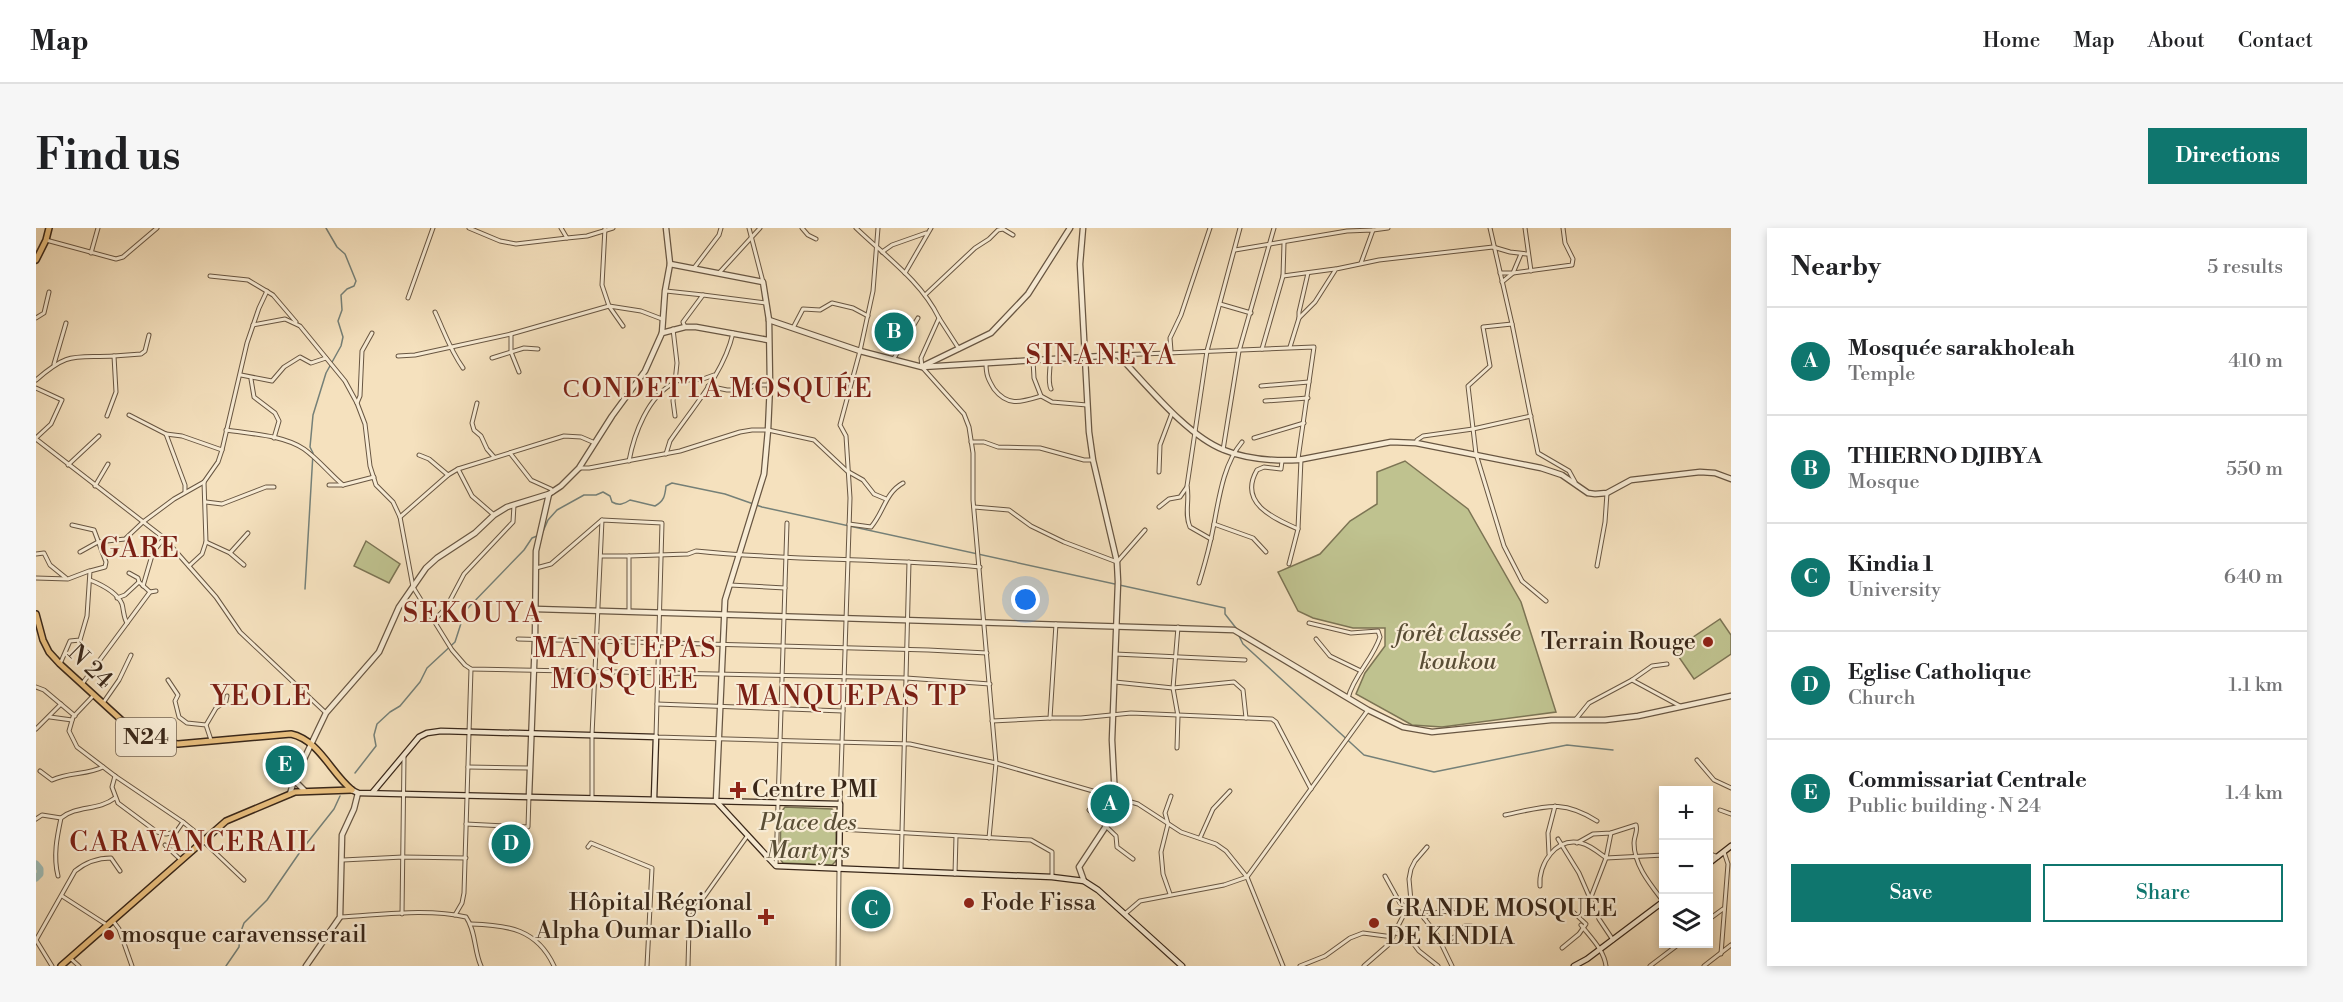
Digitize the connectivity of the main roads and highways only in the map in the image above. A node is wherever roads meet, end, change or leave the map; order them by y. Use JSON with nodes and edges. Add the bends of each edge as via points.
{"nodes":[{"id":1,"x":49,"y":228,"type":"edge"},
{"id":2,"x":36,"y":260,"type":"edge"},
{"id":3,"x":36,"y":614,"type":"edge"},
{"id":4,"x":61,"y":966,"type":"edge"}],
"edges":[{"from":1,"to":2,"type":"main road"},
{"from":3,"to":4,"type":"main road","name":"N 24","number":"N24","via":[[43,640],[60,664],[129,727],[153,741],[178,744],[291,734],[311,745],[343,783],[355,791],[304,790],[226,821]]}]}
